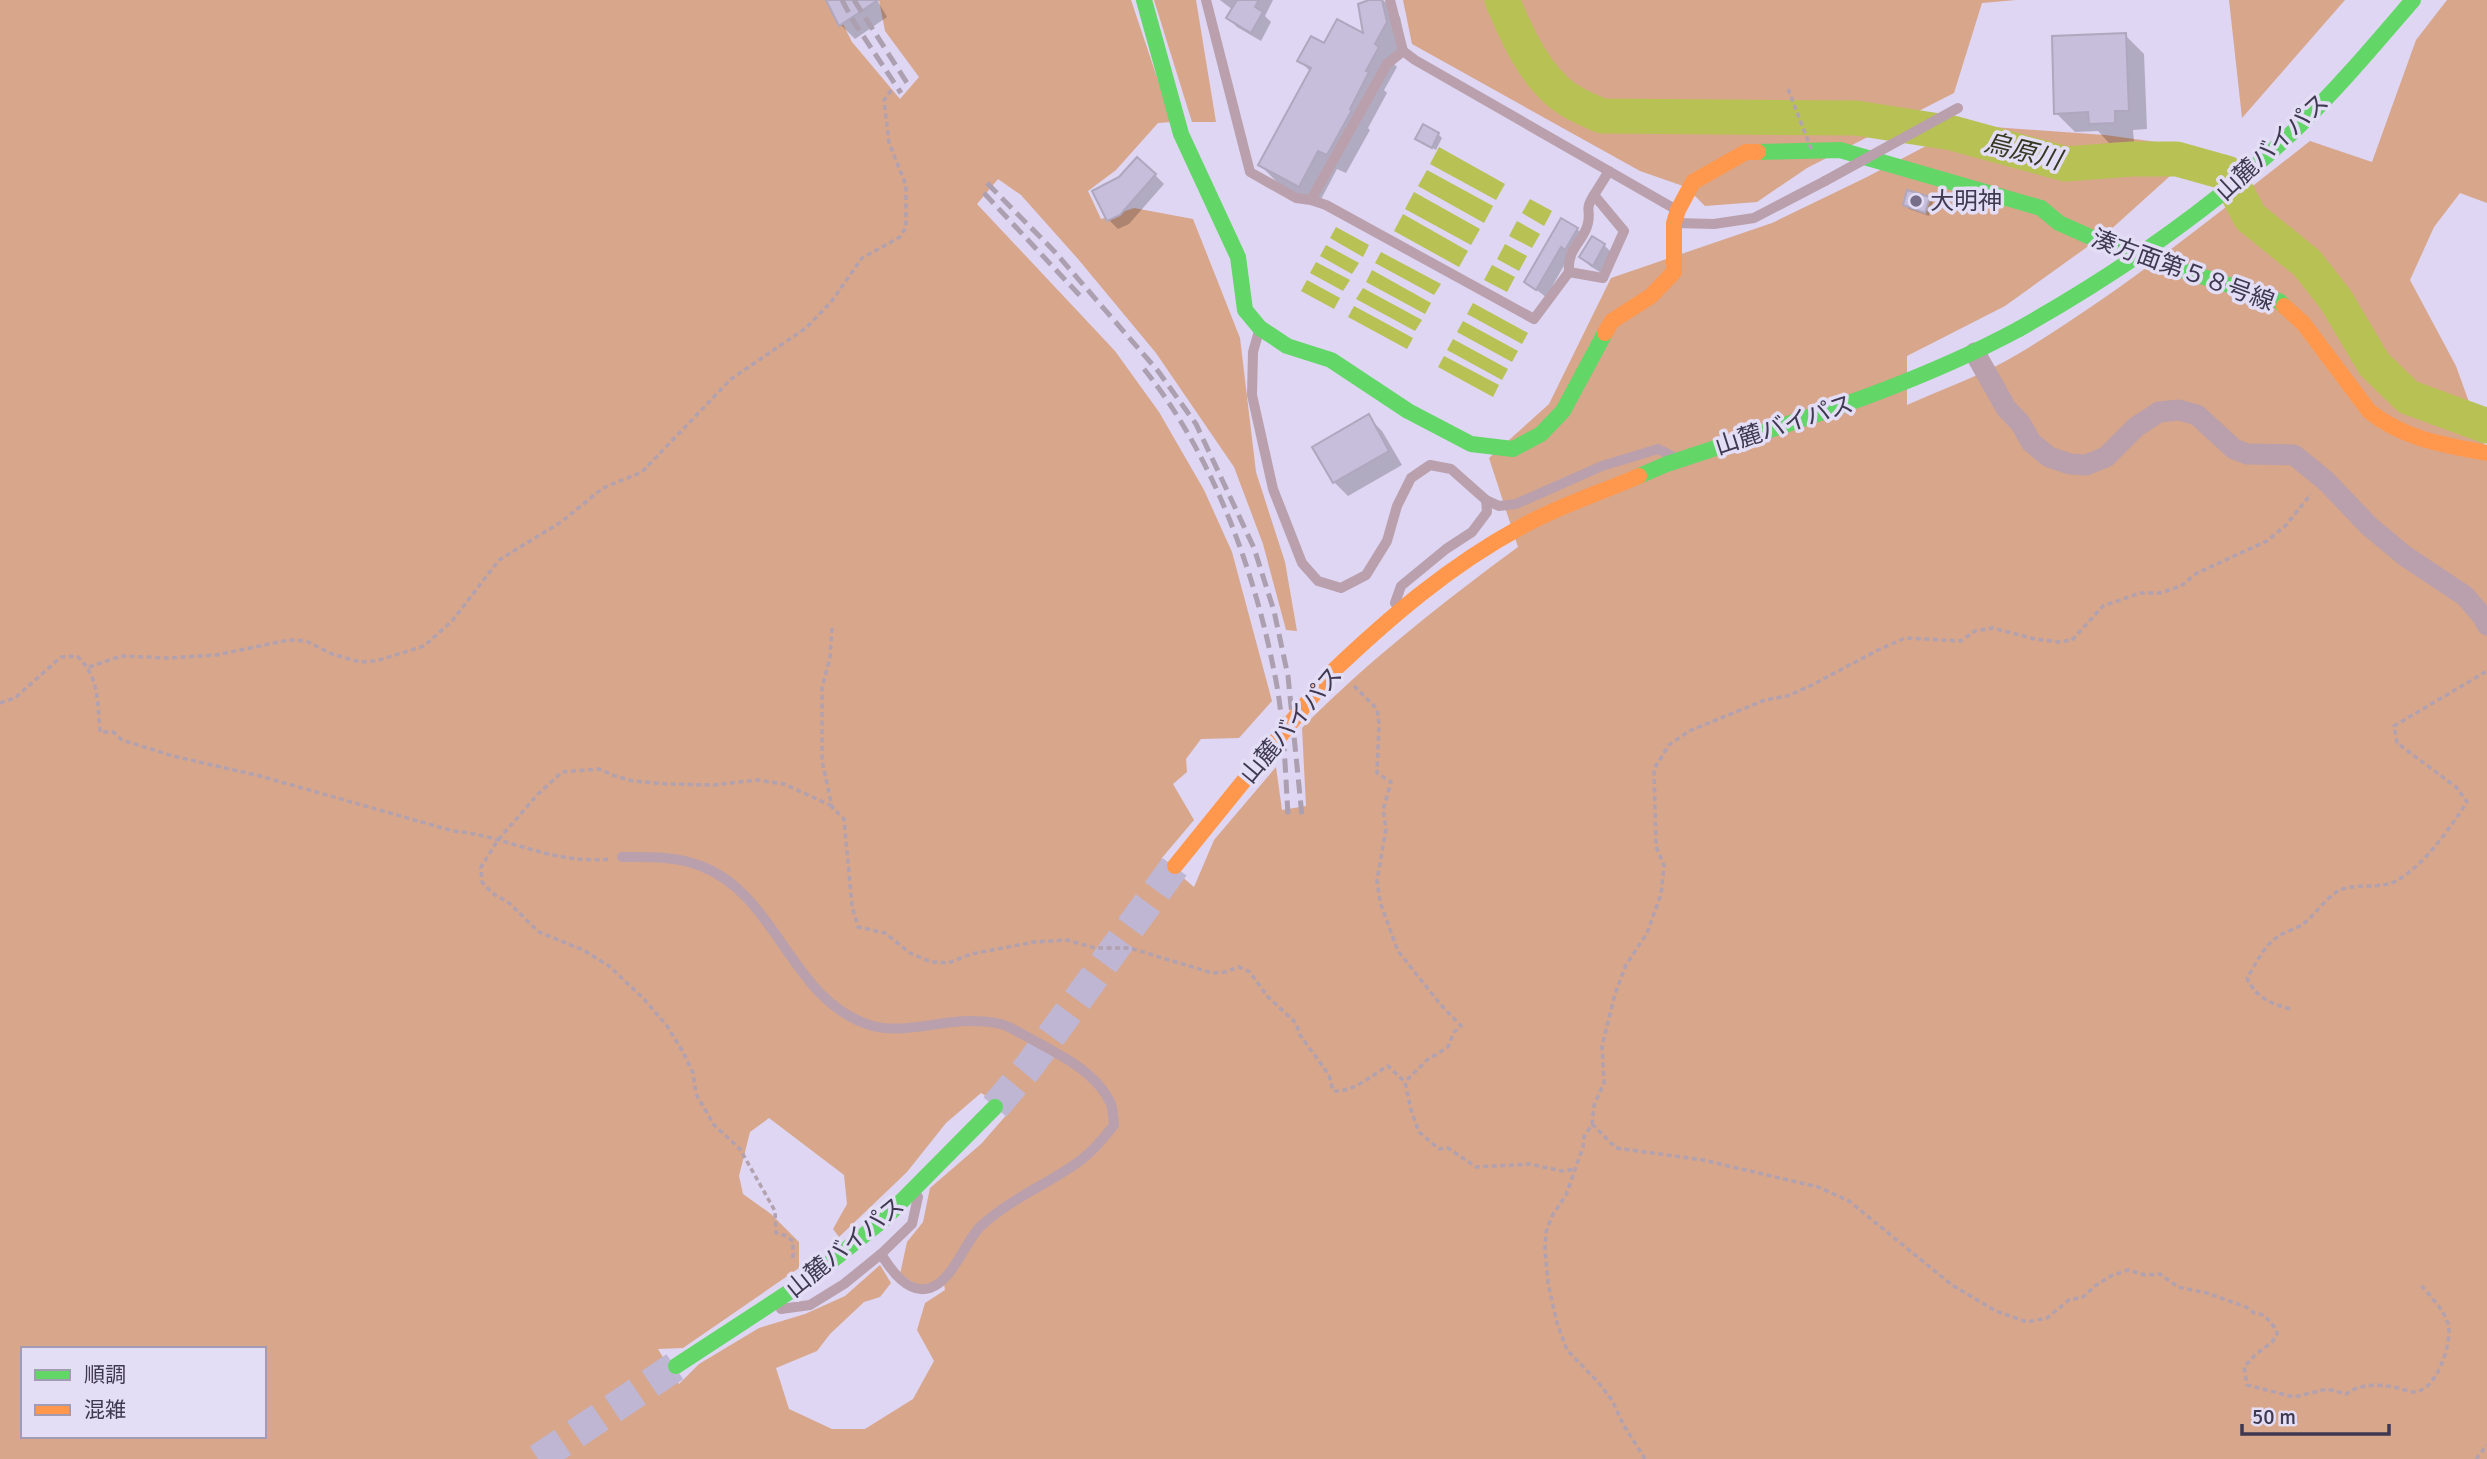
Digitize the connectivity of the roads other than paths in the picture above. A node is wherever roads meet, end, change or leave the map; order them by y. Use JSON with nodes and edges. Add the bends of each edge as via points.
{"nodes":[{"id":1,"x":1144,"y":0,"type":"edge"},
{"id":2,"x":1206,"y":0,"type":"edge"},
{"id":3,"x":1390,"y":0,"type":"edge"},
{"id":4,"x":2413,"y":0,"type":"edge"},
{"id":5,"x":1403,"y":51,"type":"junction"},
{"id":6,"x":1958,"y":108,"type":"dead end"},
{"id":7,"x":1609,"y":171,"type":"junction"},
{"id":8,"x":1594,"y":195,"type":"junction"},
{"id":9,"x":1311,"y":200,"type":"junction"},
{"id":10,"x":1676,"y":217,"type":"junction"},
{"id":11,"x":1569,"y":272,"type":"junction"},
{"id":12,"x":1260,"y":328,"type":"junction"},
{"id":13,"x":1975,"y":353,"type":"junction"},
{"id":14,"x":2487,"y":453,"type":"edge"},
{"id":15,"x":1680,"y":460,"type":"junction"},
{"id":16,"x":1486,"y":500,"type":"junction"},
{"id":17,"x":1389,"y":618,"type":"junction"},
{"id":18,"x":2487,"y":625,"type":"edge"},
{"id":19,"x":622,"y":857,"type":"road end"},
{"id":20,"x":1175,"y":866,"type":"tunnel mouth"},
{"id":21,"x":995,"y":1107,"type":"tunnel mouth"},
{"id":22,"x":921,"y":1184,"type":"junction"},
{"id":23,"x":881,"y":1254,"type":"junction"},
{"id":24,"x":764,"y":1311,"type":"junction"},
{"id":25,"x":676,"y":1366,"type":"tunnel mouth"}],
"edges":[{"from":1,"to":12,"type":"street","via":[[1181,134],[1238,257],[1245,310]]},
{"from":2,"to":9,"type":"lane","via":[[1250,172],[1296,198]]},
{"from":3,"to":5,"type":"lane"},
{"from":4,"to":13,"type":"street","name":"山麓バイパス","bridge":true,"via":[[2284,140],[2207,207],[2126,267]]},
{"from":5,"to":7,"type":"lane"},
{"from":5,"to":9,"type":"lane","via":[[1387,64]]},
{"from":6,"to":10,"type":"lane","bridge":true,"via":[[1754,218],[1714,224]]},
{"from":7,"to":8,"type":"lane"},
{"from":7,"to":10,"type":"lane"},
{"from":8,"to":11,"type":"lane","via":[[1587,207],[1588,223],[1568,259]]},
{"from":8,"to":11,"type":"lane","via":[[1624,231],[1603,278]]},
{"from":9,"to":11,"type":"lane","via":[[1534,319]]},
{"from":10,"to":12,"type":"street","via":[[1674,272],[1651,296],[1612,321],[1563,411],[1541,434],[1513,449],[1471,444],[1409,411],[1331,360],[1287,346]]},
{"from":10,"to":14,"type":"street","name":"湊方面第５８号線","via":[[1693,182],[1746,152],[1840,150],[2041,208],[2059,223],[2122,251],[2279,300],[2303,323],[2380,422],[2433,442]]},
{"from":12,"to":16,"type":"lane","via":[[1252,395],[1273,489],[1302,563],[1318,582],[1341,589],[1366,575],[1387,541],[1410,478],[1430,465],[1451,469]]},
{"from":13,"to":15,"type":"street","name":"山麓バイパス","via":[[1891,389]]},
{"from":13,"to":18,"type":"street","via":[[2031,442],[2049,457],[2070,464],[2086,465],[2106,457],[2159,412],[2179,410],[2197,415],[2234,449],[2247,454],[2294,455],[2405,556],[2465,596]]},
{"from":15,"to":16,"type":"lane","via":[[1658,449],[1602,466],[1516,504],[1499,506]]},
{"from":15,"to":17,"type":"street","name":"山麓バイパス","via":[[1522,526],[1444,575]]},
{"from":16,"to":17,"type":"lane","via":[[1487,512],[1472,532],[1401,586]]},
{"from":17,"to":20,"type":"street","name":"山麓バイパス","bridge":true,"via":[[1331,673]]},
{"from":19,"to":23,"type":"lane","via":[[687,861],[730,884],[778,935],[810,985],[840,1012],[875,1027],[922,1028],[967,1021],[1002,1024],[1063,1056],[1095,1082],[1111,1105],[1114,1125],[1100,1143],[980,1227],[939,1283],[931,1288],[910,1286],[893,1273]]},
{"from":21,"to":22,"type":"street","name":"山麓バイパス"},
{"from":22,"to":23,"type":"lane","via":[[912,1224]]},
{"from":22,"to":24,"type":"street","name":"山麓バイパス","via":[[883,1220]]},
{"from":23,"to":24,"type":"lane","via":[[810,1305]]},
{"from":24,"to":25,"type":"street","name":"山麓バイパス"}]}
